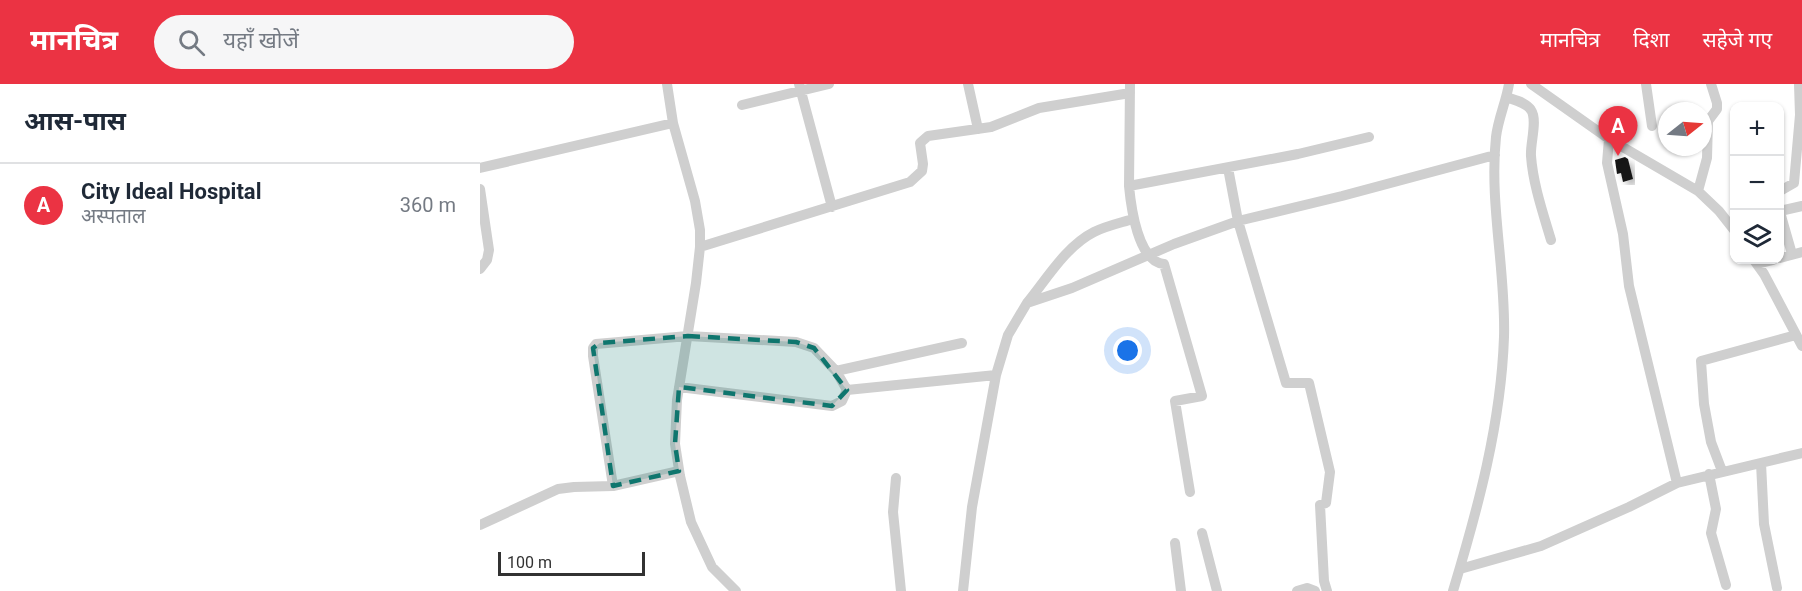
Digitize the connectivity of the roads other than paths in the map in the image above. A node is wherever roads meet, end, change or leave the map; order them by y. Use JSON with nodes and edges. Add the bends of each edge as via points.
{"nodes":[{"id":1,"x":667,"y":84,"type":"edge"},
{"id":2,"x":829,"y":84,"type":"edge"},
{"id":3,"x":968,"y":84,"type":"edge"},
{"id":4,"x":1509,"y":84,"type":"edge"},
{"id":5,"x":1646,"y":84,"type":"edge"},
{"id":6,"x":1711,"y":84,"type":"edge"},
{"id":7,"x":1800,"y":84,"type":"edge"},
{"id":8,"x":1536,"y":86,"type":"edge"},
{"id":9,"x":800,"y":87,"type":"edge"},
{"id":10,"x":1130,"y":89,"type":"edge"},
{"id":11,"x":1506,"y":98,"type":"junction"},
{"id":12,"x":742,"y":105,"type":"dead end"},
{"id":13,"x":673,"y":123,"type":"junction"},
{"id":14,"x":1652,"y":126,"type":"dead end"},
{"id":15,"x":978,"y":129,"type":"junction"},
{"id":16,"x":1369,"y":137,"type":"dead end"},
{"id":17,"x":1609,"y":139,"type":"junction"},
{"id":18,"x":1495,"y":155,"type":"junction"},
{"id":19,"x":480,"y":168,"type":"edge"},
{"id":20,"x":1228,"y":168,"type":"junction"},
{"id":21,"x":1129,"y":186,"type":"junction"},
{"id":22,"x":1784,"y":188,"type":"edge"},
{"id":23,"x":480,"y":189,"type":"edge"},
{"id":24,"x":1698,"y":191,"type":"junction"},
{"id":25,"x":1802,"y":206,"type":"edge"},
{"id":26,"x":832,"y":207,"type":"junction"},
{"id":27,"x":1784,"y":210,"type":"edge"},
{"id":28,"x":1133,"y":219,"type":"junction"},
{"id":29,"x":1238,"y":221,"type":"junction"},
{"id":30,"x":1784,"y":223,"type":"edge"},
{"id":31,"x":1730,"y":225,"type":"edge"},
{"id":32,"x":1551,"y":240,"type":"dead end"},
{"id":33,"x":700,"y":247,"type":"junction"},
{"id":34,"x":1797,"y":253,"type":"edge"},
{"id":35,"x":1147,"y":255,"type":"junction"},
{"id":36,"x":1757,"y":264,"type":"edge"},
{"id":37,"x":480,"y":269,"type":"edge"},
{"id":38,"x":1027,"y":303,"type":"junction"},
{"id":39,"x":1802,"y":320,"type":"edge"},
{"id":40,"x":1790,"y":323,"type":"junction"},
{"id":41,"x":1796,"y":335,"type":"junction"},
{"id":42,"x":688,"y":336,"type":"junction"},
{"id":43,"x":962,"y":343,"type":"dead end"},
{"id":44,"x":1802,"y":346,"type":"edge"},
{"id":45,"x":836,"y":371,"type":"junction"},
{"id":46,"x":996,"y":375,"type":"junction"},
{"id":47,"x":680,"y":387,"type":"junction"},
{"id":48,"x":847,"y":390,"type":"junction"},
{"id":49,"x":1802,"y":453,"type":"edge"},
{"id":50,"x":1761,"y":463,"type":"junction"},
{"id":51,"x":680,"y":471,"type":"junction"},
{"id":52,"x":1722,"y":471,"type":"junction"},
{"id":53,"x":1709,"y":474,"type":"junction"},
{"id":54,"x":896,"y":478,"type":"dead end"},
{"id":55,"x":1677,"y":483,"type":"junction"},
{"id":56,"x":613,"y":486,"type":"junction"},
{"id":57,"x":1190,"y":492,"type":"dead end"},
{"id":58,"x":480,"y":525,"type":"edge"},
{"id":59,"x":1202,"y":533,"type":"dead end"},
{"id":60,"x":1175,"y":543,"type":"dead end"},
{"id":61,"x":1460,"y":568,"type":"junction"},
{"id":62,"x":1726,"y":585,"type":"dead end"},
{"id":63,"x":1777,"y":588,"type":"dead end"},
{"id":64,"x":736,"y":591,"type":"edge"},
{"id":65,"x":901,"y":591,"type":"edge"},
{"id":66,"x":963,"y":591,"type":"edge"},
{"id":67,"x":1181,"y":591,"type":"edge"},
{"id":68,"x":1217,"y":591,"type":"edge"},
{"id":69,"x":1297,"y":591,"type":"edge"},
{"id":70,"x":1315,"y":591,"type":"edge"},
{"id":71,"x":1327,"y":591,"type":"edge"},
{"id":72,"x":1453,"y":591,"type":"edge"}],
"edges":[{"from":1,"to":13,"type":"street"},
{"from":2,"to":9,"type":"street"},
{"from":3,"to":15,"type":"street"},
{"from":4,"to":11,"type":"street"},
{"from":5,"to":14,"type":"street"},
{"from":6,"to":24,"type":"street","via":[[1717,109],[1708,121],[1707,158]]},
{"from":7,"to":22,"type":"street","via":[[1794,183]]},
{"from":8,"to":17,"type":"street"},
{"from":9,"to":12,"type":"street"},
{"from":9,"to":26,"type":"street"},
{"from":10,"to":15,"type":"street","via":[[1039,108]]},
{"from":10,"to":21,"type":"street"},
{"from":11,"to":18,"type":"street","via":[[1497,127]]},
{"from":11,"to":32,"type":"street","via":[[1526,105],[1533,114],[1531,157]]},
{"from":13,"to":19,"type":"street"},
{"from":13,"to":33,"type":"street","via":[[695,201]]},
{"from":15,"to":26,"type":"street","via":[[928,136],[920,143],[923,164],[918,177]]},
{"from":16,"to":20,"type":"street"},
{"from":17,"to":24,"type":"street"},
{"from":17,"to":55,"type":"street","via":[[1607,163],[1623,234],[1629,286]]},
{"from":18,"to":29,"type":"street"},
{"from":18,"to":61,"type":"street","via":[[1504,334],[1502,376],[1485,475]]},
{"from":20,"to":21,"type":"street"},
{"from":20,"to":29,"type":"street"},
{"from":21,"to":28,"type":"street"},
{"from":23,"to":37,"type":"street","via":[[489,250]]},
{"from":24,"to":31,"type":"street"},
{"from":25,"to":27,"type":"street"},
{"from":26,"to":33,"type":"street"},
{"from":28,"to":35,"type":"street"},
{"from":28,"to":38,"type":"street","via":[[1083,239]]},
{"from":29,"to":35,"type":"street"},
{"from":29,"to":71,"type":"street","via":[[1286,383],[1309,383],[1330,472],[1326,503],[1320,505]]},
{"from":30,"to":34,"type":"street"},
{"from":33,"to":42,"type":"street"},
{"from":35,"to":38,"type":"street"},
{"from":35,"to":57,"type":"street","via":[[1156,264],[1164,264],[1202,396],[1175,401]]},
{"from":36,"to":40,"type":"street"},
{"from":38,"to":46,"type":"street","via":[[1008,335]]},
{"from":39,"to":40,"type":"street"},
{"from":40,"to":41,"type":"street"},
{"from":41,"to":44,"type":"street"},
{"from":41,"to":52,"type":"street","via":[[1705,358],[1700,363],[1711,442]]},
{"from":42,"to":45,"type":"street","via":[[796,342],[814,348]]},
{"from":42,"to":47,"type":"street"},
{"from":42,"to":56,"type":"street","via":[[600,343],[593,348]]},
{"from":43,"to":45,"type":"street"},
{"from":45,"to":48,"type":"street"},
{"from":46,"to":48,"type":"street"},
{"from":46,"to":66,"type":"street","via":[[972,507]]},
{"from":47,"to":48,"type":"street","via":[[832,406],[842,401]]},
{"from":47,"to":51,"type":"street","via":[[675,444]]},
{"from":49,"to":50,"type":"street"},
{"from":50,"to":52,"type":"street"},
{"from":50,"to":63,"type":"street","via":[[1764,524]]},
{"from":51,"to":56,"type":"street"},
{"from":51,"to":64,"type":"street","via":[[692,522],[704,550],[712,567]]},
{"from":52,"to":53,"type":"street"},
{"from":53,"to":55,"type":"street"},
{"from":53,"to":62,"type":"street","via":[[1716,509],[1711,533]]},
{"from":54,"to":65,"type":"street","via":[[893,512]]},
{"from":55,"to":61,"type":"street","via":[[1541,546]]},
{"from":56,"to":58,"type":"street","via":[[558,489]]},
{"from":59,"to":68,"type":"street"},
{"from":60,"to":67,"type":"street"},
{"from":61,"to":72,"type":"street"},
{"from":69,"to":70,"type":"street"}]}
